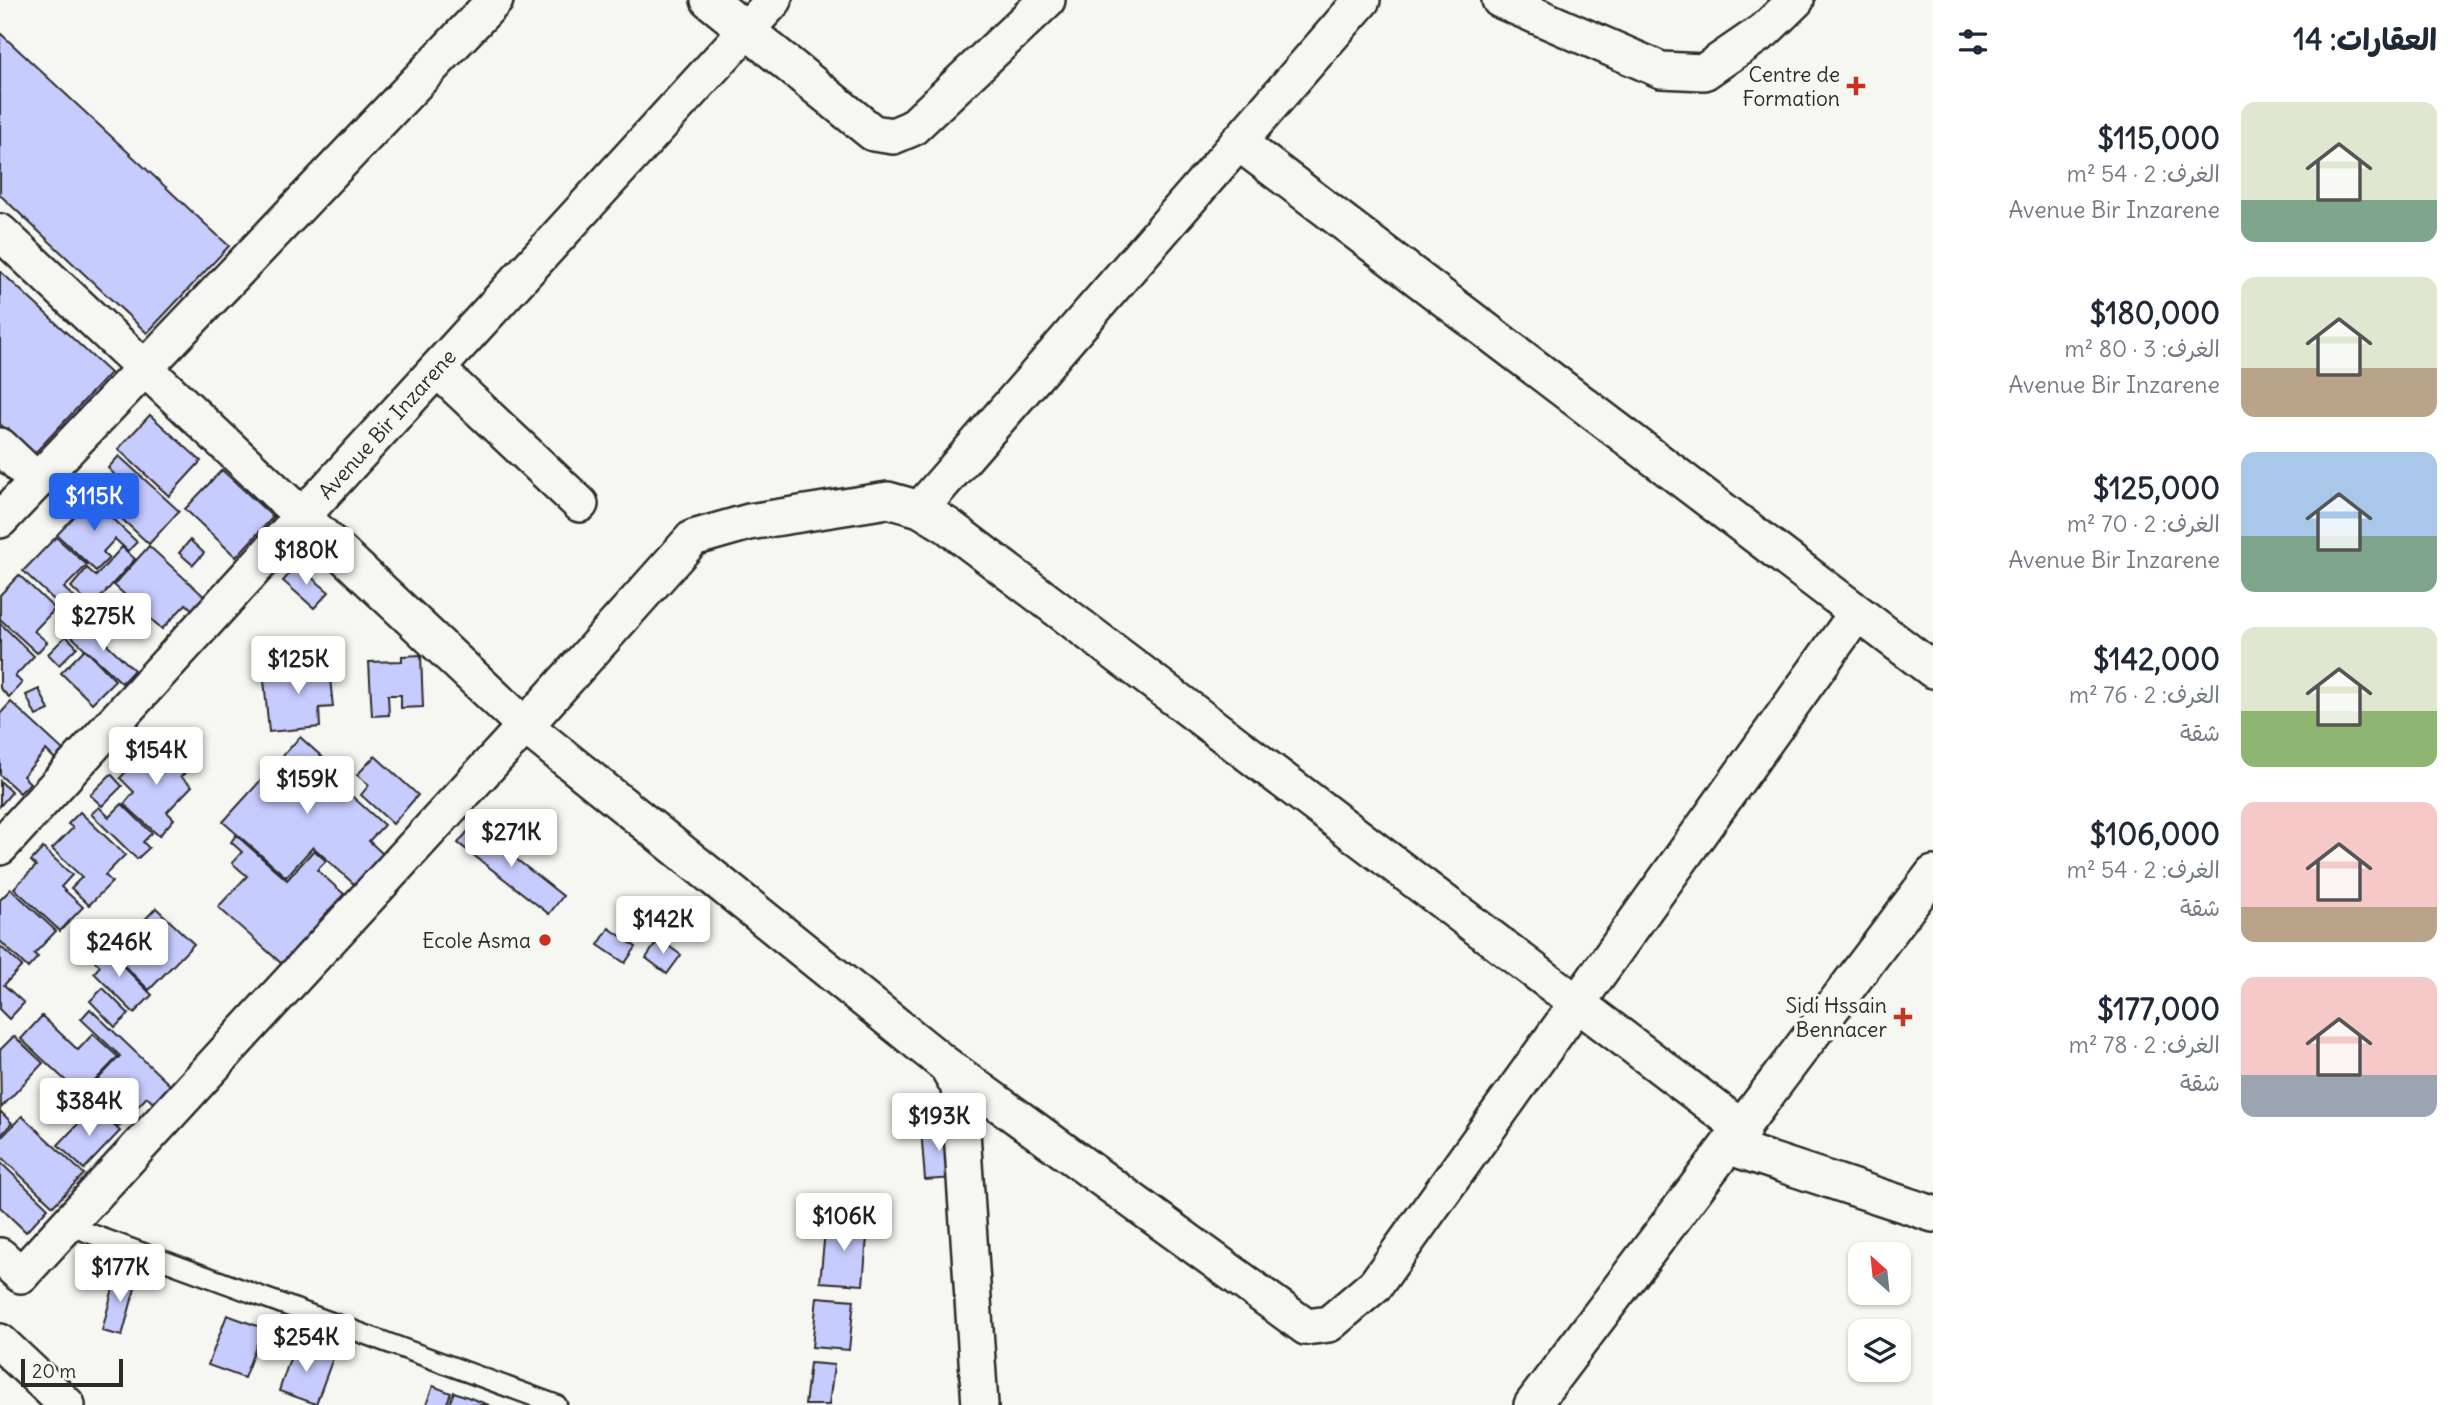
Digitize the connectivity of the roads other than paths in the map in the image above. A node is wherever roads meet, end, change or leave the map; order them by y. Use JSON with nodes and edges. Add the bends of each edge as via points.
{"nodes":[{"id":1,"x":495,"y":0,"type":"edge"},
{"id":2,"x":709,"y":0,"type":"edge"},
{"id":3,"x":774,"y":0,"type":"edge"},
{"id":4,"x":1047,"y":0,"type":"edge"},
{"id":5,"x":1362,"y":0,"type":"edge"},
{"id":6,"x":1500,"y":0,"type":"edge"},
{"id":7,"x":1796,"y":0,"type":"edge"},
{"id":8,"x":746,"y":31,"type":"junction"},
{"id":9,"x":1238,"y":142,"type":"junction"},
{"id":10,"x":0,"y":232,"type":"edge"},
{"id":11,"x":144,"y":369,"type":"junction"},
{"id":12,"x":437,"y":369,"type":"junction"},
{"id":13,"x":0,"y":446,"type":"edge"},
{"id":14,"x":37,"y":481,"type":"junction"},
{"id":15,"x":580,"y":504,"type":"dead end"},
{"id":16,"x":920,"y":509,"type":"junction"},
{"id":17,"x":301,"y":518,"type":"junction"},
{"id":18,"x":0,"y":520,"type":"edge"},
{"id":19,"x":1857,"y":613,"type":"junction"},
{"id":20,"x":1933,"y":670,"type":"edge"},
{"id":21,"x":525,"y":726,"type":"junction"},
{"id":22,"x":0,"y":847,"type":"edge"},
{"id":23,"x":1933,"y":874,"type":"edge"},
{"id":24,"x":1578,"y":1004,"type":"junction"},
{"id":25,"x":947,"y":1066,"type":"junction"},
{"id":26,"x":1736,"y":1138,"type":"junction"},
{"id":27,"x":1933,"y":1214,"type":"edge"},
{"id":28,"x":67,"y":1225,"type":"junction"},
{"id":29,"x":7,"y":1277,"type":"edge"},
{"id":30,"x":0,"y":1342,"type":"edge"},
{"id":31,"x":67,"y":1405,"type":"edge"},
{"id":32,"x":557,"y":1405,"type":"edge"},
{"id":33,"x":980,"y":1405,"type":"edge"},
{"id":34,"x":1532,"y":1405,"type":"edge"}],
"edges":[{"from":1,"to":11,"type":"street"},
{"from":2,"to":8,"type":"street"},
{"from":3,"to":8,"type":"street","name":"Avenue Bir Inzarene"},
{"from":4,"to":8,"type":"street","via":[[912,128],[893,136],[873,133]]},
{"from":5,"to":9,"type":"street"},
{"from":6,"to":7,"type":"street","via":[[1661,70],[1704,72],[1765,30]]},
{"from":8,"to":12,"type":"street","name":"Avenue Bir Inzarene"},
{"from":9,"to":16,"type":"street"},
{"from":9,"to":19,"type":"street"},
{"from":10,"to":11,"type":"street"},
{"from":11,"to":14,"type":"street"},
{"from":11,"to":17,"type":"street"},
{"from":12,"to":15,"type":"street"},
{"from":12,"to":17,"type":"street","name":"Avenue Bir Inzarene"},
{"from":13,"to":14,"type":"street"},
{"from":14,"to":18,"type":"street"},
{"from":16,"to":21,"type":"street","via":[[888,500],[749,522],[693,538]]},
{"from":16,"to":24,"type":"street"},
{"from":17,"to":21,"type":"street"},
{"from":17,"to":22,"type":"street","name":"Avenue Bir Inzarene"},
{"from":19,"to":20,"type":"street"},
{"from":19,"to":24,"type":"street"},
{"from":21,"to":25,"type":"street"},
{"from":21,"to":28,"type":"street"},
{"from":23,"to":26,"type":"street"},
{"from":24,"to":25,"type":"street","via":[[1376,1284],[1329,1324],[1306,1327]]},
{"from":24,"to":26,"type":"street"},
{"from":25,"to":33,"type":"street","via":[[959,1087]]},
{"from":26,"to":27,"type":"street"},
{"from":26,"to":34,"type":"street"},
{"from":28,"to":29,"type":"street"},
{"from":28,"to":32,"type":"lane"},
{"from":30,"to":31,"type":"street"}]}
